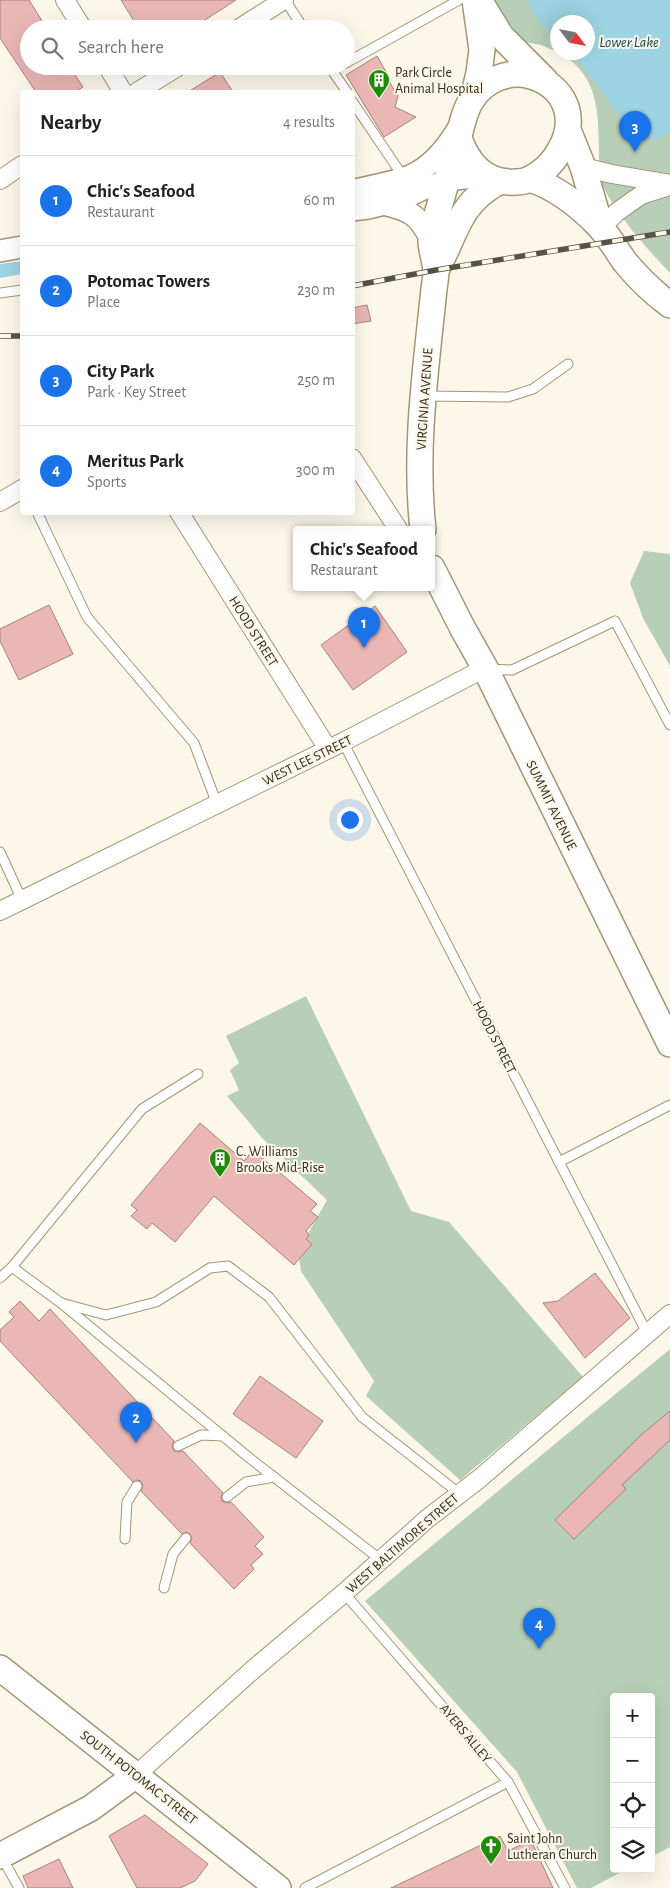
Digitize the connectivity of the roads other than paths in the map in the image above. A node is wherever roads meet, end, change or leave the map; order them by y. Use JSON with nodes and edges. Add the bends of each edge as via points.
{"nodes":[{"id":1,"x":65,"y":0,"type":"edge"},
{"id":2,"x":284,"y":0,"type":"edge"},
{"id":3,"x":459,"y":0,"type":"edge"},
{"id":4,"x":475,"y":0,"type":"edge"},
{"id":5,"x":479,"y":0,"type":"edge"},
{"id":6,"x":77,"y":20,"type":"edge"},
{"id":7,"x":252,"y":20,"type":"edge"},
{"id":8,"x":298,"y":20,"type":"edge"},
{"id":9,"x":355,"y":58,"type":"edge"},
{"id":10,"x":113,"y":75,"type":"edge"},
{"id":11,"x":164,"y":75,"type":"edge"},
{"id":12,"x":335,"y":75,"type":"edge"},
{"id":13,"x":548,"y":83,"type":"junction"},
{"id":14,"x":122,"y":90,"type":"edge"},
{"id":15,"x":140,"y":90,"type":"edge"},
{"id":16,"x":346,"y":90,"type":"edge"},
{"id":17,"x":472,"y":98,"type":"junction"},
{"id":18,"x":355,"y":105,"type":"edge"},
{"id":19,"x":568,"y":130,"type":"junction"},
{"id":20,"x":460,"y":131,"type":"junction"},
{"id":21,"x":20,"y":166,"type":"edge"},
{"id":22,"x":583,"y":166,"type":"junction"},
{"id":23,"x":401,"y":179,"type":"junction"},
{"id":24,"x":492,"y":179,"type":"junction"},
{"id":25,"x":530,"y":179,"type":"junction"},
{"id":26,"x":0,"y":180,"type":"edge"},
{"id":27,"x":446,"y":182,"type":"junction"},
{"id":28,"x":670,"y":185,"type":"edge"},
{"id":29,"x":355,"y":190,"type":"edge"},
{"id":30,"x":383,"y":204,"type":"junction"},
{"id":31,"x":355,"y":209,"type":"edge"},
{"id":32,"x":601,"y":228,"type":"junction"},
{"id":33,"x":431,"y":240,"type":"junction"},
{"id":34,"x":20,"y":247,"type":"edge"},
{"id":35,"x":0,"y":251,"type":"edge"},
{"id":36,"x":436,"y":270,"type":"junction"},
{"id":37,"x":20,"y":290,"type":"edge"},
{"id":38,"x":0,"y":293,"type":"edge"},
{"id":39,"x":670,"y":305,"type":"edge"},
{"id":40,"x":568,"y":364,"type":"dead end"},
{"id":41,"x":423,"y":396,"type":"junction"},
{"id":42,"x":355,"y":463,"type":"edge"},
{"id":43,"x":20,"y":491,"type":"edge"},
{"id":44,"x":0,"y":502,"type":"edge"},
{"id":45,"x":38,"y":515,"type":"edge"},
{"id":46,"x":181,"y":515,"type":"edge"},
{"id":47,"x":396,"y":526,"type":"edge"},
{"id":48,"x":423,"y":526,"type":"edge"},
{"id":49,"x":435,"y":574,"type":"edge"},
{"id":50,"x":485,"y":668,"type":"junction"},
{"id":51,"x":670,"y":725,"type":"edge"},
{"id":52,"x":336,"y":746,"type":"junction"},
{"id":53,"x":218,"y":804,"type":"junction"},
{"id":54,"x":0,"y":852,"type":"edge"},
{"id":55,"x":22,"y":900,"type":"junction"},
{"id":56,"x":0,"y":911,"type":"edge"},
{"id":57,"x":670,"y":1044,"type":"edge"},
{"id":58,"x":198,"y":1074,"type":"dead end"},
{"id":59,"x":670,"y":1105,"type":"edge"},
{"id":60,"x":559,"y":1162,"type":"junction"},
{"id":61,"x":12,"y":1267,"type":"junction"},
{"id":62,"x":0,"y":1278,"type":"edge"},
{"id":63,"x":61,"y":1303,"type":"junction"},
{"id":64,"x":670,"y":1314,"type":"edge"},
{"id":65,"x":647,"y":1333,"type":"junction"},
{"id":66,"x":223,"y":1436,"type":"junction"},
{"id":67,"x":178,"y":1446,"type":"dead end"},
{"id":68,"x":274,"y":1477,"type":"junction"},
{"id":69,"x":137,"y":1486,"type":"dead end"},
{"id":70,"x":460,"y":1494,"type":"junction"},
{"id":71,"x":227,"y":1497,"type":"dead end"},
{"id":72,"x":186,"y":1538,"type":"dead end"},
{"id":73,"x":125,"y":1539,"type":"dead end"},
{"id":74,"x":381,"y":1560,"type":"junction"},
{"id":75,"x":164,"y":1588,"type":"dead end"},
{"id":76,"x":344,"y":1593,"type":"junction"},
{"id":77,"x":0,"y":1668,"type":"edge"},
{"id":78,"x":136,"y":1775,"type":"junction"},
{"id":79,"x":508,"y":1782,"type":"junction"},
{"id":80,"x":0,"y":1856,"type":"edge"},
{"id":81,"x":19,"y":1888,"type":"edge"},
{"id":82,"x":278,"y":1888,"type":"edge"},
{"id":83,"x":304,"y":1888,"type":"edge"},
{"id":84,"x":565,"y":1888,"type":"edge"}],
"edges":[{"from":1,"to":6,"type":"street"},
{"from":2,"to":7,"type":"street"},
{"from":2,"to":8,"type":"lane"},
{"from":3,"to":9,"type":"lane"},
{"from":4,"to":17,"type":"main road","via":[[482,50]]},
{"from":5,"to":13,"type":"main road","via":[[501,36]]},
{"from":10,"to":14,"type":"street"},
{"from":11,"to":15,"type":"street"},
{"from":12,"to":16,"type":"lane"},
{"from":13,"to":17,"type":"main road","via":[[528,75],[507,75],[494,79]]},
{"from":13,"to":19,"type":"main road","via":[[566,106]]},
{"from":17,"to":20,"type":"main road"},
{"from":18,"to":23,"type":"lane","via":[[398,169]]},
{"from":19,"to":22,"type":"main road"},
{"from":19,"to":25,"type":"main road","via":[[555,157]]},
{"from":20,"to":23,"type":"street","via":[[434,158]]},
{"from":20,"to":24,"type":"main road","via":[[462,149],[470,161]]},
{"from":20,"to":27,"type":"main road","name":"VIRGINIA AVENUE"},
{"from":21,"to":26,"type":"street"},
{"from":22,"to":28,"type":"street"},
{"from":22,"to":32,"type":"main road"},
{"from":23,"to":29,"type":"street"},
{"from":24,"to":25,"type":"main road","via":[[509,183]]},
{"from":24,"to":27,"type":"street"},
{"from":24,"to":36,"type":"main road","name":"VIRGINIA AVENUE","via":[[457,222]]},
{"from":25,"to":32,"type":"main road","via":[[557,190]]},
{"from":27,"to":30,"type":"street"},
{"from":27,"to":33,"type":"main road","name":"VIRGINIA AVENUE"},
{"from":28,"to":32,"type":"street","via":[[641,195]]},
{"from":30,"to":31,"type":"street"},
{"from":30,"to":33,"type":"street","via":[[403,208],[417,216]]},
{"from":32,"to":39,"type":"main road","via":[[626,264]]},
{"from":33,"to":36,"type":"main road","name":"VIRGINIA AVENUE"},
{"from":34,"to":35,"type":"street"},
{"from":36,"to":41,"type":"main road","name":"VIRGINIA AVENUE"},
{"from":37,"to":38,"type":"lane"},
{"from":40,"to":41,"type":"lane","via":[[533,389],[508,397]]},
{"from":41,"to":48,"type":"main road","name":"VIRGINIA AVENUE","via":[[420,426]]},
{"from":42,"to":47,"type":"street"},
{"from":43,"to":44,"type":"street"},
{"from":45,"to":53,"type":"lane","via":[[87,617],[194,744]]},
{"from":46,"to":52,"type":"street","name":"HOOD STREET"},
{"from":49,"to":50,"type":"main road","name":"SUMMIT AVENUE"},
{"from":50,"to":51,"type":"lane","via":[[512,670],[615,621]]},
{"from":50,"to":52,"type":"street","name":"WEST LEE STREET"},
{"from":50,"to":57,"type":"main road","name":"SUMMIT AVENUE"},
{"from":52,"to":53,"type":"street","name":"WEST LEE STREET"},
{"from":52,"to":60,"type":"lane","name":"HOOD STREET"},
{"from":53,"to":55,"type":"street","name":"WEST LEE STREET"},
{"from":54,"to":55,"type":"lane"},
{"from":55,"to":56,"type":"street","name":"WEST LEE STREET"},
{"from":58,"to":61,"type":"lane","via":[[142,1109]]},
{"from":59,"to":60,"type":"lane"},
{"from":60,"to":65,"type":"lane","name":"HOOD STREET"},
{"from":61,"to":62,"type":"lane"},
{"from":61,"to":63,"type":"lane"},
{"from":63,"to":66,"type":"lane"},
{"from":63,"to":70,"type":"lane","via":[[106,1315],[156,1302],[210,1268],[228,1266],[269,1297],[362,1417]]},
{"from":64,"to":65,"type":"street","name":"WEST BALTIMORE STREET"},
{"from":65,"to":70,"type":"street","name":"WEST BALTIMORE STREET"},
{"from":66,"to":67,"type":"lane","via":[[201,1435]]},
{"from":66,"to":68,"type":"lane"},
{"from":68,"to":71,"type":"lane","via":[[246,1482]]},
{"from":68,"to":74,"type":"lane"},
{"from":69,"to":73,"type":"lane","via":[[127,1502]]},
{"from":70,"to":74,"type":"street","name":"WEST BALTIMORE STREET"},
{"from":72,"to":75,"type":"lane","via":[[173,1554]]},
{"from":74,"to":76,"type":"street","name":"WEST BALTIMORE STREET"},
{"from":76,"to":78,"type":"street","name":"WEST BALTIMORE STREET"},
{"from":76,"to":79,"type":"lane","name":"AYERS ALLEY"},
{"from":77,"to":78,"type":"main road","name":"SOUTH POTOMAC STREET"},
{"from":78,"to":80,"type":"main road","via":[[95,1806]]},
{"from":78,"to":82,"type":"main road","name":"SOUTH POTOMAC STREET"},
{"from":79,"to":83,"type":"lane"},
{"from":79,"to":84,"type":"lane","name":"AYERS ALLEY"},
{"from":80,"to":81,"type":"lane"}]}
